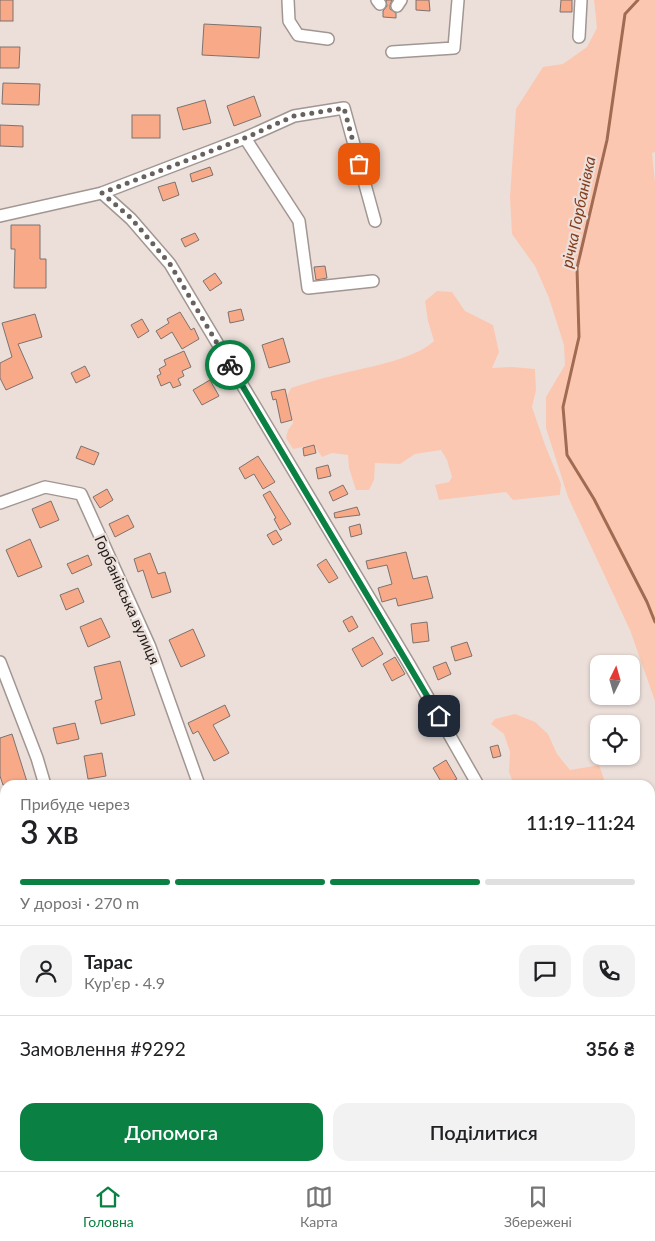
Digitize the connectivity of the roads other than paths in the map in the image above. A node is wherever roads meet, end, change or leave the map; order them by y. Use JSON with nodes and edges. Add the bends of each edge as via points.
{"nodes":[{"id":1,"x":288,"y":0,"type":"edge"},
{"id":2,"x":458,"y":0,"type":"edge"},
{"id":3,"x":581,"y":0,"type":"edge"},
{"id":4,"x":579,"y":37,"type":"dead end"},
{"id":5,"x":328,"y":39,"type":"dead end"},
{"id":6,"x":392,"y":52,"type":"dead end"},
{"id":7,"x":245,"y":138,"type":"junction"},
{"id":8,"x":102,"y":193,"type":"junction"},
{"id":9,"x":0,"y":216,"type":"edge"},
{"id":10,"x":375,"y":221,"type":"dead end"},
{"id":11,"x":373,"y":281,"type":"dead end"},
{"id":12,"x":0,"y":503,"type":"edge"},
{"id":13,"x":0,"y":662,"type":"edge"},
{"id":14,"x":44,"y":780,"type":"edge"},
{"id":15,"x":197,"y":780,"type":"edge"},
{"id":16,"x":475,"y":780,"type":"edge"}],
"edges":[{"from":1,"to":5,"type":"street","via":[[288,21],[298,35]]},
{"from":2,"to":6,"type":"street","via":[[454,48]]},
{"from":3,"to":4,"type":"street"},
{"from":7,"to":8,"type":"street"},
{"from":7,"to":10,"type":"street","via":[[294,116],[344,108]]},
{"from":7,"to":11,"type":"street","via":[[299,221],[308,288]]},
{"from":8,"to":9,"type":"street"},
{"from":8,"to":16,"type":"street","via":[[131,218],[170,264]]},
{"from":12,"to":15,"type":"street","name":"Горбанівська вулиця","via":[[45,487],[80,494],[150,647]]},
{"from":13,"to":14,"type":"street"}]}
